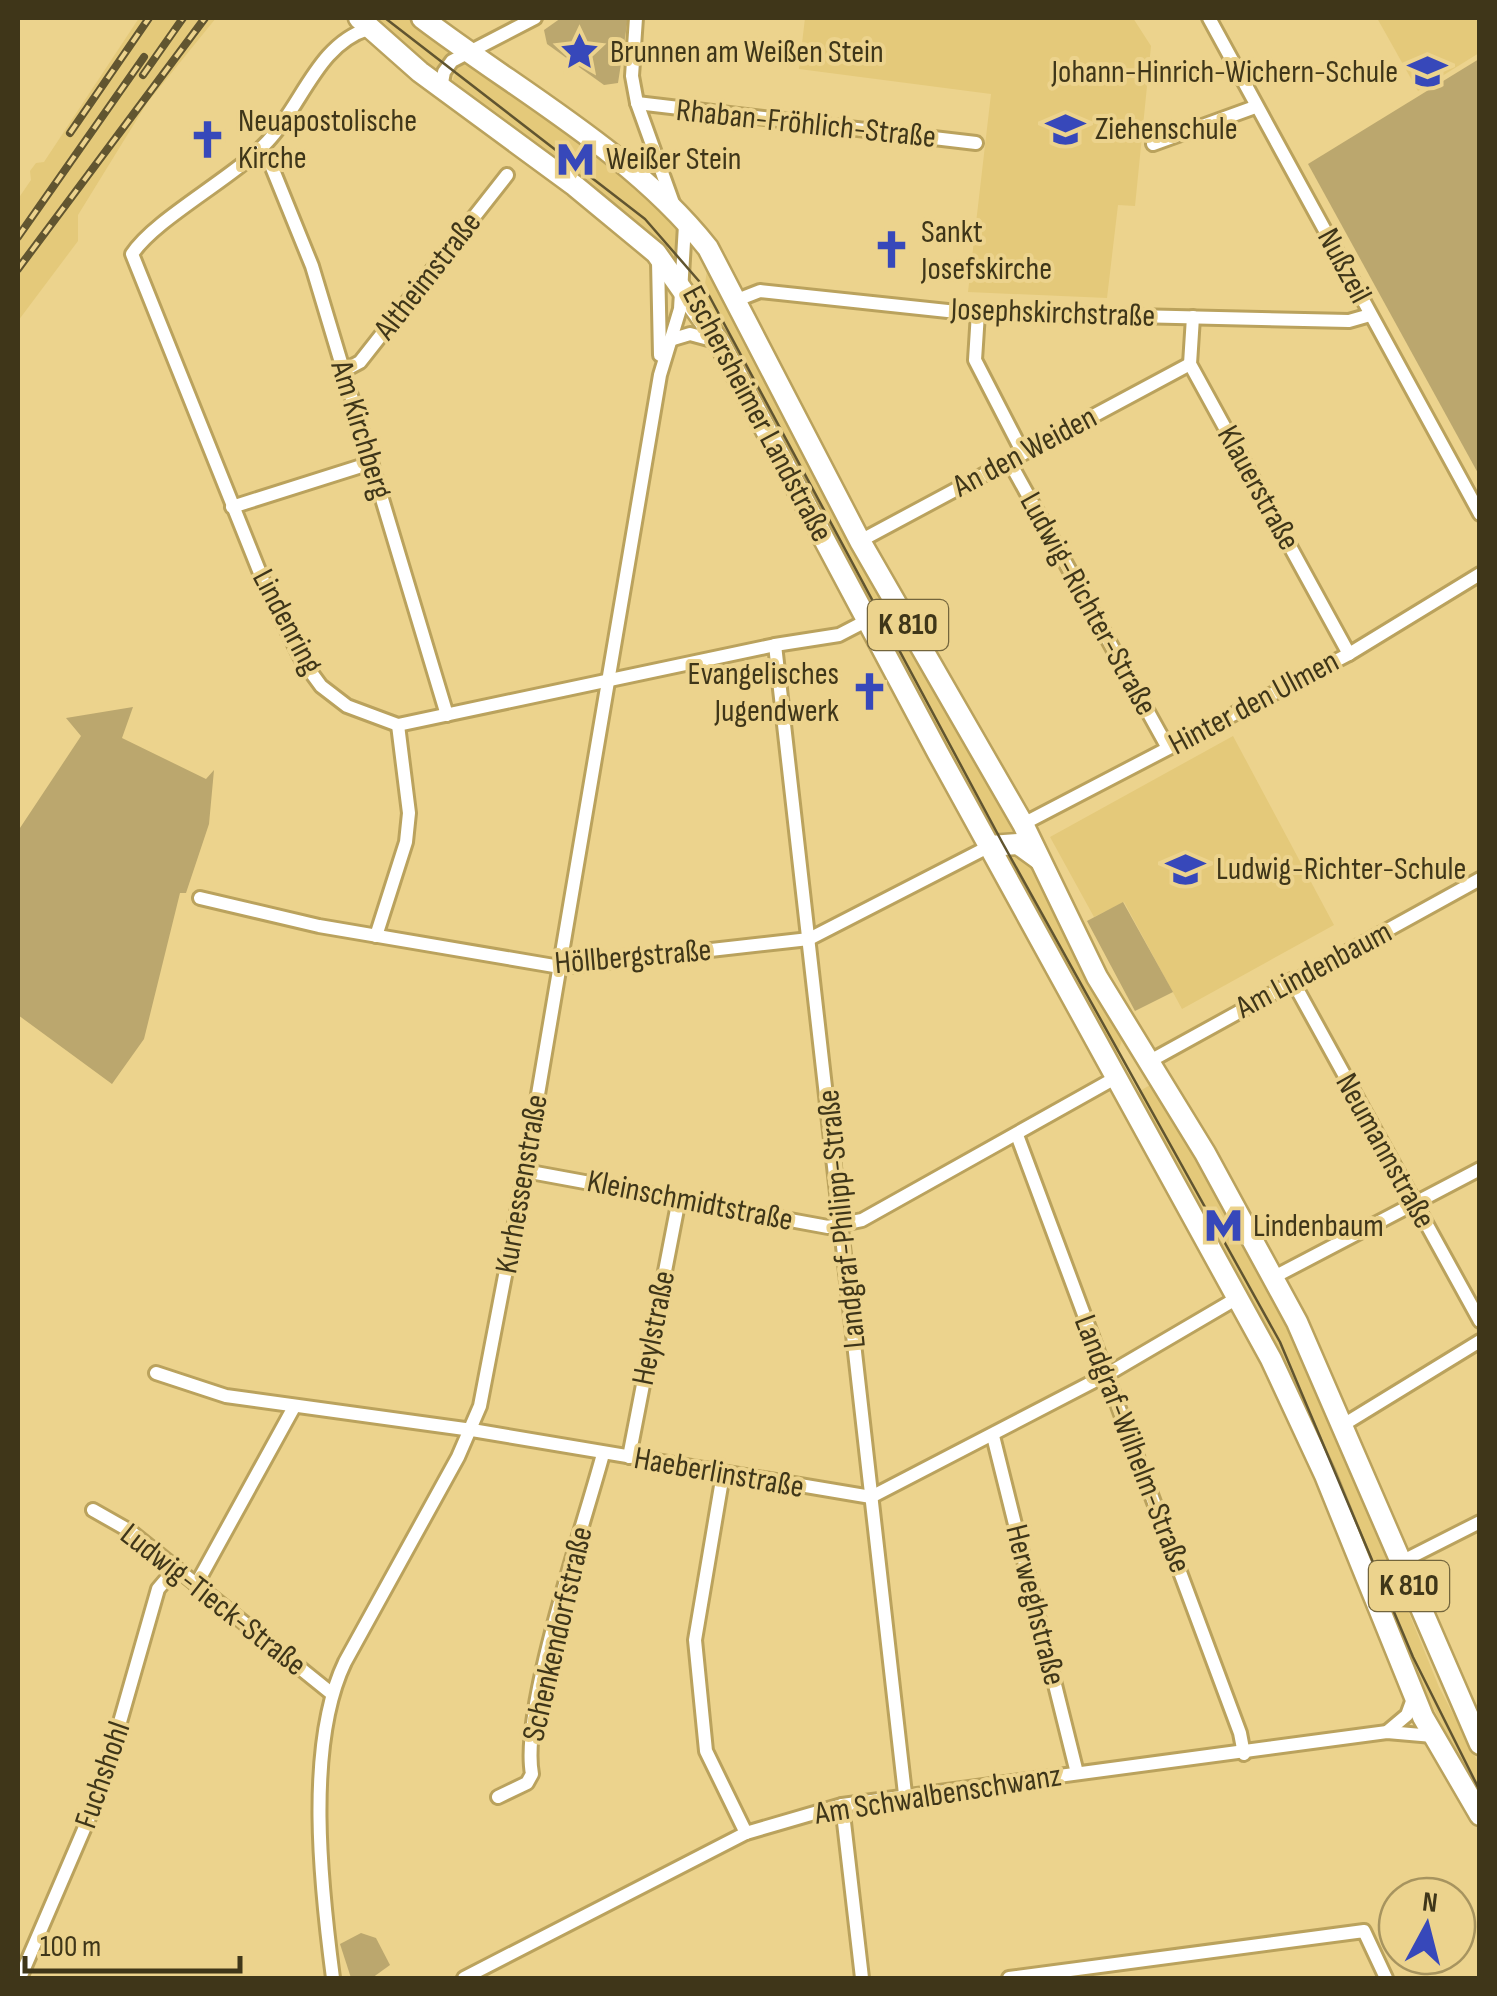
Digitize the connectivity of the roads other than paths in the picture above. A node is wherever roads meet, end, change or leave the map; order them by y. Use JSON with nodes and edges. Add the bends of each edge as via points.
{"nodes":[{"id":1,"x":422,"y":18,"type":"edge"},
{"id":2,"x":535,"y":18,"type":"edge"},
{"id":3,"x":636,"y":18,"type":"edge"},
{"id":4,"x":1209,"y":18,"type":"edge"},
{"id":5,"x":364,"y":23,"type":"edge"},
{"id":6,"x":469,"y":50,"type":"junction"},
{"id":7,"x":441,"y":88,"type":"junction"},
{"id":8,"x":637,"y":103,"type":"junction"},
{"id":9,"x":1255,"y":108,"type":"junction"},
{"id":10,"x":976,"y":143,"type":"dead end"},
{"id":11,"x":1153,"y":144,"type":"dead end"},
{"id":12,"x":259,"y":151,"type":"junction"},
{"id":13,"x":507,"y":175,"type":"dead end"},
{"id":14,"x":680,"y":214,"type":"junction"},
{"id":15,"x":656,"y":254,"type":"junction"},
{"id":16,"x":682,"y":286,"type":"junction"},
{"id":17,"x":737,"y":300,"type":"junction"},
{"id":18,"x":978,"y":313,"type":"junction"},
{"id":19,"x":1370,"y":315,"type":"junction"},
{"id":20,"x":1192,"y":317,"type":"junction"},
{"id":21,"x":670,"y":340,"type":"junction"},
{"id":22,"x":719,"y":342,"type":"junction"},
{"id":23,"x":1190,"y":364,"type":"junction"},
{"id":24,"x":343,"y":372,"type":"junction"},
{"id":25,"x":660,"y":375,"type":"junction"},
{"id":26,"x":1023,"y":453,"type":"junction"},
{"id":27,"x":1008,"y":461,"type":"junction"},
{"id":28,"x":371,"y":463,"type":"junction"},
{"id":29,"x":232,"y":507,"type":"junction"},
{"id":30,"x":1480,"y":514,"type":"edge"},
{"id":31,"x":860,"y":540,"type":"junction"},
{"id":32,"x":1480,"y":574,"type":"edge"},
{"id":33,"x":866,"y":621,"type":"junction"},
{"id":34,"x":775,"y":644,"type":"junction"},
{"id":35,"x":1348,"y":654,"type":"junction"},
{"id":36,"x":609,"y":681,"type":"junction"},
{"id":37,"x":447,"y":715,"type":"junction"},
{"id":38,"x":398,"y":726,"type":"junction"},
{"id":39,"x":1168,"y":748,"type":"junction"},
{"id":40,"x":1024,"y":824,"type":"junction"},
{"id":41,"x":990,"y":846,"type":"junction"},
{"id":42,"x":1041,"y":860,"type":"junction"},
{"id":43,"x":1480,"y":879,"type":"edge"},
{"id":44,"x":200,"y":898,"type":"dead end"},
{"id":45,"x":376,"y":936,"type":"junction"},
{"id":46,"x":809,"y":939,"type":"junction"},
{"id":47,"x":560,"y":967,"type":"junction"},
{"id":48,"x":1292,"y":980,"type":"junction"},
{"id":49,"x":1145,"y":1054,"type":"junction"},
{"id":50,"x":1117,"y":1078,"type":"junction"},
{"id":51,"x":1128,"y":1097,"type":"junction"},
{"id":52,"x":1017,"y":1135,"type":"junction"},
{"id":53,"x":1480,"y":1170,"type":"edge"},
{"id":54,"x":525,"y":1171,"type":"junction"},
{"id":55,"x":679,"y":1198,"type":"junction"},
{"id":56,"x":1414,"y":1205,"type":"junction"},
{"id":57,"x":843,"y":1225,"type":"junction"},
{"id":58,"x":1274,"y":1278,"type":"junction"},
{"id":59,"x":1238,"y":1298,"type":"junction"},
{"id":60,"x":1480,"y":1321,"type":"edge"},
{"id":61,"x":1480,"y":1341,"type":"edge"},
{"id":62,"x":156,"y":1372,"type":"dead end"},
{"id":63,"x":1106,"y":1374,"type":"junction"},
{"id":64,"x":294,"y":1407,"type":"junction"},
{"id":65,"x":1343,"y":1425,"type":"junction"},
{"id":66,"x":472,"y":1430,"type":"junction"},
{"id":67,"x":993,"y":1436,"type":"junction"},
{"id":68,"x":603,"y":1454,"type":"junction"},
{"id":69,"x":629,"y":1458,"type":"junction"},
{"id":70,"x":722,"y":1474,"type":"junction"},
{"id":71,"x":871,"y":1496,"type":"junction"},
{"id":72,"x":93,"y":1510,"type":"dead end"},
{"id":73,"x":1480,"y":1522,"type":"edge"},
{"id":74,"x":1399,"y":1563,"type":"junction"},
{"id":75,"x":175,"y":1569,"type":"junction"},
{"id":76,"x":196,"y":1585,"type":"junction"},
{"id":77,"x":331,"y":1693,"type":"junction"},
{"id":78,"x":1414,"y":1694,"type":"junction"},
{"id":79,"x":1387,"y":1732,"type":"junction"},
{"id":80,"x":1477,"y":1733,"type":"edge"},
{"id":81,"x":1435,"y":1736,"type":"junction"},
{"id":82,"x":1244,"y":1754,"type":"junction"},
{"id":83,"x":1077,"y":1773,"type":"junction"},
{"id":84,"x":904,"y":1794,"type":"junction"},
{"id":85,"x":498,"y":1797,"type":"dead end"},
{"id":86,"x":842,"y":1806,"type":"junction"},
{"id":87,"x":1480,"y":1816,"type":"edge"},
{"id":88,"x":746,"y":1833,"type":"junction"},
{"id":89,"x":20,"y":1978,"type":"edge"},
{"id":90,"x":330,"y":1978,"type":"edge"},
{"id":91,"x":464,"y":1978,"type":"edge"},
{"id":92,"x":862,"y":1978,"type":"edge"},
{"id":93,"x":1009,"y":1978,"type":"edge"},
{"id":94,"x":1386,"y":1978,"type":"edge"}],
"edges":[{"from":1,"to":6,"type":"main road","number":"K 810"},
{"from":2,"to":6,"type":"street"},
{"from":3,"to":8,"type":"street","name":"Eschersheimer Landstraße"},
{"from":4,"to":9,"type":"street","name":"Nußzeil"},
{"from":5,"to":7,"type":"main road","number":"K 810"},
{"from":5,"to":12,"type":"street","via":[[333,49]]},
{"from":6,"to":7,"type":"street","via":[[446,68]]},
{"from":6,"to":14,"type":"main road","number":"K 810"},
{"from":7,"to":15,"type":"main road","number":"K 810"},
{"from":8,"to":10,"type":"street","name":"Rhaban-Fröhlich-Straße"},
{"from":8,"to":14,"type":"street","name":"Eschersheimer Landstraße"},
{"from":9,"to":11,"type":"street"},
{"from":9,"to":19,"type":"street","name":"Nußzeil"},
{"from":12,"to":24,"type":"street","name":"Am Kirchberg","via":[[291,208]]},
{"from":12,"to":29,"type":"street","name":"Lindenring","via":[[132,254]]},
{"from":13,"to":24,"type":"street","name":"Altheimstraße","via":[[360,362]]},
{"from":14,"to":16,"type":"street","name":"Eschersheimer Landstraße","via":[[687,248]]},
{"from":14,"to":17,"type":"main road","name":"Eschersheimer Landstraße","number":"K 810"},
{"from":15,"to":16,"type":"main road","number":"K 810"},
{"from":15,"to":25,"type":"street","name":"Kurhessenstraße"},
{"from":16,"to":21,"type":"street","name":"Kurhessenstraße"},
{"from":16,"to":22,"type":"main road","name":"Eschersheimer Landstraße","number":"K 810"},
{"from":17,"to":18,"type":"street","name":"Josephskirchstraße","via":[[760,290]]},
{"from":17,"to":31,"type":"main road","name":"Eschersheimer Landstraße","number":"K 810"},
{"from":18,"to":20,"type":"street","name":"Josephskirchstraße"},
{"from":18,"to":26,"type":"street","via":[[975,360]]},
{"from":19,"to":20,"type":"street","name":"Josephskirchstraße","via":[[1349,321]]},
{"from":19,"to":30,"type":"street","name":"Nußzeil"},
{"from":20,"to":23,"type":"street"},
{"from":21,"to":22,"type":"street","via":[[697,334]]},
{"from":21,"to":25,"type":"street","name":"Kurhessenstraße"},
{"from":22,"to":33,"type":"main road","name":"Eschersheimer Landstraße","number":"K 810"},
{"from":23,"to":26,"type":"street","name":"An den Weiden"},
{"from":23,"to":35,"type":"street","name":"Klauerstraße"},
{"from":24,"to":28,"type":"street","name":"Am Kirchberg"},
{"from":25,"to":36,"type":"street","name":"Kurhessenstraße"},
{"from":26,"to":27,"type":"street","name":"An den Weiden"},
{"from":27,"to":31,"type":"street","name":"An den Weiden"},
{"from":27,"to":39,"type":"street","name":"Ludwig-Richter-Straße"},
{"from":28,"to":29,"type":"street"},
{"from":28,"to":37,"type":"street","name":"Am Kirchberg"},
{"from":29,"to":38,"type":"street","name":"Lindenring","via":[[294,646],[321,686],[347,706]]},
{"from":31,"to":40,"type":"main road","name":"Eschersheimer Landstraße","number":"K 810"},
{"from":32,"to":35,"type":"street","name":"Hinter den Ulmen"},
{"from":33,"to":34,"type":"street","via":[[839,635]]},
{"from":33,"to":41,"type":"main road","name":"Eschersheimer Landstraße","number":"K 810"},
{"from":34,"to":36,"type":"street"},
{"from":34,"to":46,"type":"street","name":"Landgraf-Philipp-Straße"},
{"from":35,"to":39,"type":"street","name":"Hinter den Ulmen"},
{"from":36,"to":37,"type":"street"},
{"from":36,"to":47,"type":"street","name":"Kurhessenstraße"},
{"from":37,"to":38,"type":"street"},
{"from":38,"to":45,"type":"street","via":[[406,842]]},
{"from":39,"to":40,"type":"street","name":"Hinter den Ulmen"},
{"from":40,"to":42,"type":"main road","name":"Eschersheimer Landstraße","number":"K 810"},
{"from":41,"to":42,"type":"main road","via":[[1018,844]]},
{"from":41,"to":46,"type":"street","name":"Höllbergstraße"},
{"from":41,"to":50,"type":"main road","name":"Eschersheimer Landstraße","number":"K 810"},
{"from":42,"to":49,"type":"main road","name":"Eschersheimer Landstraße","number":"K 810","via":[[1097,978]]},
{"from":43,"to":48,"type":"street","name":"Am Lindenbaum"},
{"from":44,"to":45,"type":"street","name":"Höllbergstraße"},
{"from":45,"to":47,"type":"street","name":"Höllbergstraße"},
{"from":46,"to":47,"type":"street","name":"Höllbergstraße"},
{"from":46,"to":57,"type":"street","name":"Landgraf-Philipp-Straße"},
{"from":47,"to":54,"type":"street","name":"Kurhessenstraße"},
{"from":48,"to":49,"type":"street","name":"Am Lindenbaum"},
{"from":48,"to":56,"type":"street","name":"Neumannstraße"},
{"from":49,"to":50,"type":"main road"},
{"from":49,"to":51,"type":"main road"},
{"from":49,"to":58,"type":"main road","name":"Eschersheimer Landstraße","number":"K 810"},
{"from":50,"to":51,"type":"main road","name":"Eschersheimer Landstraße","number":"K 810"},
{"from":50,"to":52,"type":"street","name":"Kleinschmidtstraße"},
{"from":51,"to":59,"type":"main road","name":"Eschersheimer Landstraße","number":"K 810"},
{"from":52,"to":57,"type":"street","name":"Kleinschmidtstraße"},
{"from":52,"to":63,"type":"street","name":"Landgraf-Wilhelm-Straße"},
{"from":53,"to":56,"type":"street"},
{"from":54,"to":55,"type":"street","name":"Kleinschmidtstraße"},
{"from":54,"to":66,"type":"street","name":"Kurhessenstraße"},
{"from":55,"to":57,"type":"street","name":"Kleinschmidtstraße"},
{"from":55,"to":69,"type":"street","name":"Heylstraße"},
{"from":56,"to":58,"type":"street"},
{"from":56,"to":60,"type":"street","name":"Neumannstraße"},
{"from":57,"to":71,"type":"street","name":"Landgraf-Philipp-Straße"},
{"from":58,"to":65,"type":"main road","name":"Eschersheimer Landstraße","number":"K 810"},
{"from":59,"to":63,"type":"street"},
{"from":59,"to":78,"type":"main road","name":"Eschersheimer Landstraße","number":"K 810","via":[[1326,1476]]},
{"from":61,"to":65,"type":"street"},
{"from":62,"to":64,"type":"street","name":"Haeberlinstraße","via":[[226,1396]]},
{"from":63,"to":67,"type":"street"},
{"from":63,"to":82,"type":"street","name":"Landgraf-Wilhelm-Straße"},
{"from":64,"to":66,"type":"street","name":"Haeberlinstraße"},
{"from":64,"to":76,"type":"street"},
{"from":65,"to":74,"type":"main road","name":"Eschersheimer Landstraße","number":"K 810"},
{"from":66,"to":68,"type":"street","name":"Haeberlinstraße"},
{"from":66,"to":77,"type":"street","name":"Kurhessenstraße"},
{"from":67,"to":71,"type":"street"},
{"from":67,"to":83,"type":"street","name":"Herweghstraße"},
{"from":68,"to":69,"type":"street","name":"Haeberlinstraße"},
{"from":68,"to":85,"type":"street","name":"Schenkendorfstraße","via":[[546,1664],[532,1774]]},
{"from":69,"to":70,"type":"street","name":"Haeberlinstraße"},
{"from":70,"to":71,"type":"street","name":"Haeberlinstraße"},
{"from":70,"to":88,"type":"street","via":[[695,1640],[706,1750]]},
{"from":71,"to":84,"type":"street","name":"Landgraf-Philipp-Straße"},
{"from":72,"to":75,"type":"street","name":"Ludwig-Tieck-Straße"},
{"from":73,"to":74,"type":"street"},
{"from":74,"to":80,"type":"main road","name":"Eschersheimer Landstraße","number":"K 810"},
{"from":75,"to":76,"type":"street","name":"Ludwig-Tieck-Straße"},
{"from":75,"to":89,"type":"street","name":"Fuchshohl","via":[[158,1589],[100,1792]]},
{"from":76,"to":77,"type":"street","name":"Ludwig-Tieck-Straße"},
{"from":77,"to":90,"type":"street","name":"Kurhessenstraße","via":[[320,1780]]},
{"from":78,"to":79,"type":"street","via":[[1407,1716]]},
{"from":78,"to":81,"type":"main road","name":"Eschersheimer Landstraße","number":"K 810"},
{"from":79,"to":81,"type":"street","name":"Am Schwalbenschwanz"},
{"from":79,"to":82,"type":"street","name":"Am Schwalbenschwanz"},
{"from":81,"to":87,"type":"main road","name":"Eschersheimer Landstraße","number":"K 810"},
{"from":82,"to":83,"type":"street","name":"Am Schwalbenschwanz"},
{"from":83,"to":84,"type":"street","name":"Am Schwalbenschwanz"},
{"from":84,"to":86,"type":"street","name":"Am Schwalbenschwanz"},
{"from":86,"to":88,"type":"street","name":"Am Schwalbenschwanz"},
{"from":86,"to":92,"type":"street"},
{"from":88,"to":91,"type":"street","name":"Am Schwalbenschwanz"},
{"from":93,"to":94,"type":"street","via":[[1364,1931]]}]}
